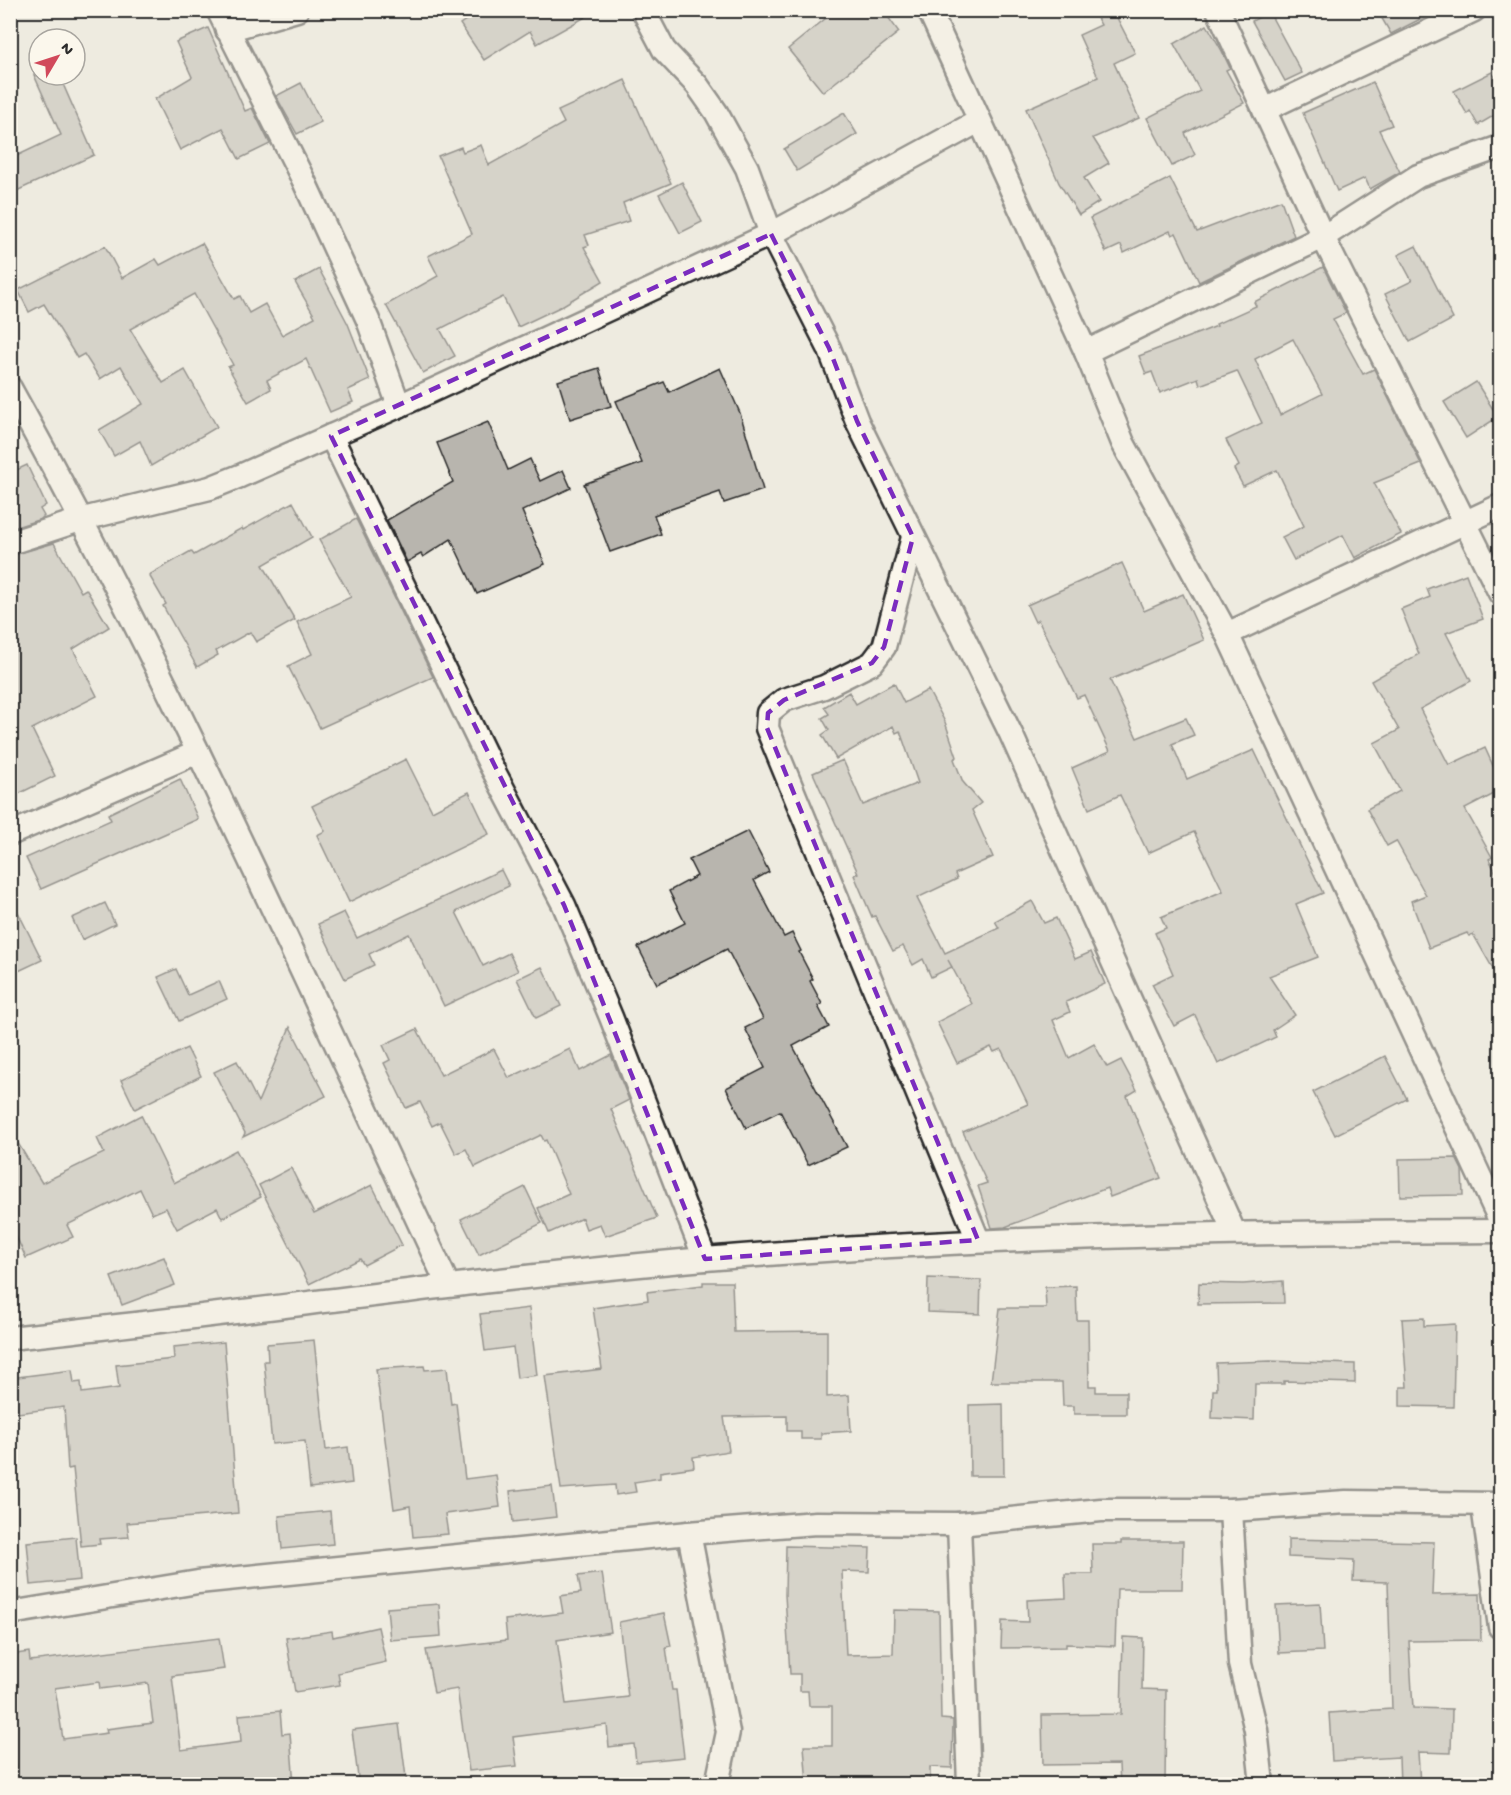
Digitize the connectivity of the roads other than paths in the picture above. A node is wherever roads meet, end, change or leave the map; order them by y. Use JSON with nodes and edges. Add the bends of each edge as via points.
{"nodes":[{"id":1,"x":297,"y":10,"type":"edge"},
{"id":2,"x":643,"y":10,"type":"edge"},
{"id":3,"x":929,"y":10,"type":"edge"},
{"id":4,"x":1218,"y":10,"type":"edge"},
{"id":5,"x":1474,"y":10,"type":"edge"},
{"id":6,"x":222,"y":20,"type":"edge"},
{"id":7,"x":1264,"y":110,"type":"junction"},
{"id":8,"x":979,"y":121,"type":"junction"},
{"id":9,"x":1500,"y":147,"type":"edge"},
{"id":10,"x":771,"y":234,"type":"junction"},
{"id":11,"x":1323,"y":237,"type":"junction"},
{"id":12,"x":1086,"y":352,"type":"junction"},
{"id":13,"x":10,"y":388,"type":"edge"},
{"id":14,"x":399,"y":406,"type":"junction"},
{"id":15,"x":331,"y":436,"type":"junction"},
{"id":16,"x":1500,"y":506,"type":"edge"},
{"id":17,"x":83,"y":519,"type":"junction"},
{"id":18,"x":1466,"y":521,"type":"junction"},
{"id":19,"x":913,"y":537,"type":"junction"},
{"id":20,"x":10,"y":543,"type":"edge"},
{"id":21,"x":1500,"y":593,"type":"edge"},
{"id":22,"x":1227,"y":634,"type":"junction"},
{"id":23,"x":198,"y":752,"type":"junction"},
{"id":24,"x":10,"y":834,"type":"edge"},
{"id":25,"x":1500,"y":1220,"type":"edge"},
{"id":26,"x":1500,"y":1231,"type":"edge"},
{"id":27,"x":1234,"y":1232,"type":"junction"},
{"id":28,"x":978,"y":1240,"type":"junction"},
{"id":29,"x":705,"y":1259,"type":"junction"},
{"id":30,"x":448,"y":1285,"type":"junction"},
{"id":31,"x":10,"y":1338,"type":"edge"},
{"id":32,"x":1492,"y":1505,"type":"edge"},
{"id":33,"x":1231,"y":1510,"type":"junction"},
{"id":34,"x":959,"y":1524,"type":"junction"},
{"id":35,"x":689,"y":1533,"type":"junction"},
{"id":36,"x":10,"y":1613,"type":"edge"},
{"id":37,"x":1500,"y":1627,"type":"edge"},
{"id":38,"x":717,"y":1785,"type":"edge"},
{"id":39,"x":969,"y":1785,"type":"edge"},
{"id":40,"x":1262,"y":1785,"type":"edge"}],
"edges":[{"from":1,"to":6,"type":"street"},
{"from":2,"to":10,"type":"street","via":[[664,50],[717,112],[747,168]]},
{"from":3,"to":8,"type":"street"},
{"from":4,"to":7,"type":"street"},
{"from":5,"to":7,"type":"street"},
{"from":6,"to":14,"type":"street","via":[[303,179],[368,320]]},
{"from":7,"to":11,"type":"street"},
{"from":8,"to":10,"type":"street"},
{"from":8,"to":12,"type":"street"},
{"from":9,"to":11,"type":"street","via":[[1418,176]]},
{"from":10,"to":14,"type":"street"},
{"from":10,"to":19,"type":"street","via":[[829,348],[857,421]]},
{"from":11,"to":12,"type":"street"},
{"from":11,"to":18,"type":"street"},
{"from":12,"to":22,"type":"street","via":[[1124,443]]},
{"from":13,"to":17,"type":"street"},
{"from":14,"to":15,"type":"street"},
{"from":15,"to":17,"type":"street","via":[[210,488]]},
{"from":15,"to":29,"type":"street","via":[[490,764],[564,904]]},
{"from":16,"to":18,"type":"street"},
{"from":17,"to":20,"type":"street"},
{"from":17,"to":23,"type":"street"},
{"from":18,"to":21,"type":"street"},
{"from":18,"to":22,"type":"street"},
{"from":19,"to":27,"type":"street","via":[[1011,734]]},
{"from":19,"to":28,"type":"street","via":[[884,647],[872,663],[824,687],[784,700],[768,713],[767,728]]},
{"from":22,"to":25,"type":"street"},
{"from":23,"to":24,"type":"street"},
{"from":23,"to":30,"type":"street"},
{"from":26,"to":27,"type":"street"},
{"from":27,"to":28,"type":"street"},
{"from":28,"to":29,"type":"street"},
{"from":29,"to":30,"type":"street"},
{"from":30,"to":31,"type":"street"},
{"from":32,"to":33,"type":"street","via":[[1346,1502]]},
{"from":32,"to":37,"type":"street"},
{"from":33,"to":34,"type":"street","via":[[1101,1510]]},
{"from":33,"to":40,"type":"street","via":[[1240,1664],[1256,1730]]},
{"from":34,"to":35,"type":"street","via":[[816,1524]]},
{"from":34,"to":39,"type":"street"},
{"from":35,"to":36,"type":"street","via":[[198,1582]]},
{"from":35,"to":38,"type":"street","via":[[728,1732]]}]}
